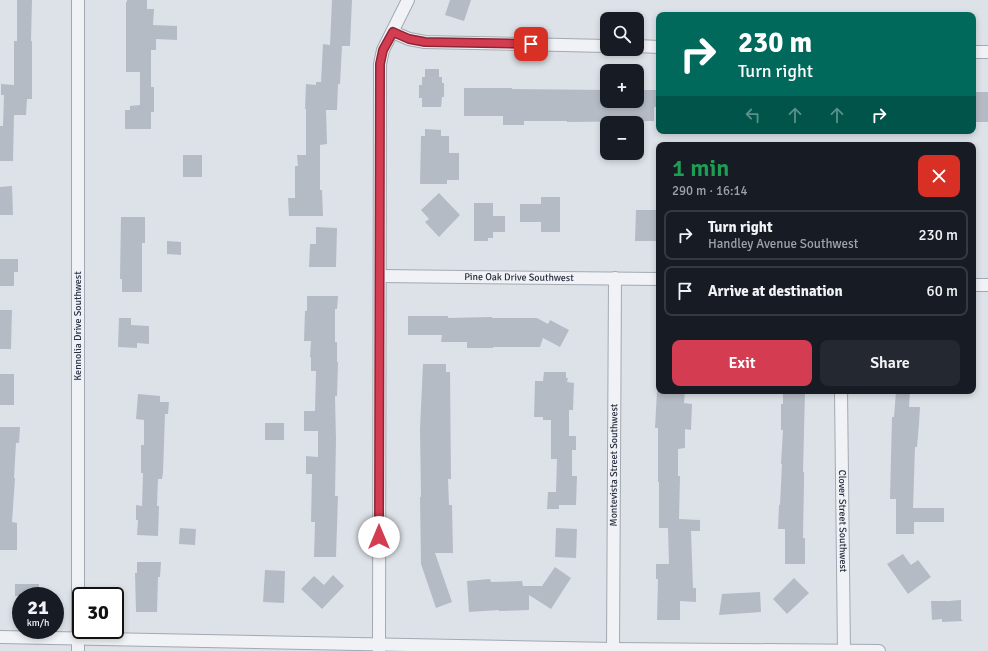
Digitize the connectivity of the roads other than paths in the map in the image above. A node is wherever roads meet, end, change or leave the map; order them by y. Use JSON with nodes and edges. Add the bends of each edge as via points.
{"nodes":[{"id":1,"x":78,"y":0,"type":"edge"},
{"id":2,"x":408,"y":0,"type":"edge"},
{"id":3,"x":393,"y":32,"type":"junction"},
{"id":4,"x":600,"y":46,"type":"edge"},
{"id":5,"x":644,"y":46,"type":"edge"},
{"id":6,"x":656,"y":46,"type":"edge"},
{"id":7,"x":976,"y":52,"type":"edge"},
{"id":8,"x":988,"y":52,"type":"edge"},
{"id":9,"x":380,"y":276,"type":"junction"},
{"id":10,"x":615,"y":278,"type":"junction"},
{"id":11,"x":656,"y":279,"type":"edge"},
{"id":12,"x":976,"y":285,"type":"edge"},
{"id":13,"x":988,"y":285,"type":"edge"},
{"id":14,"x":841,"y":394,"type":"edge"},
{"id":15,"x":0,"y":637,"type":"edge"},
{"id":16,"x":78,"y":645,"type":"edge"},
{"id":17,"x":379,"y":648,"type":"edge"},
{"id":18,"x":613,"y":650,"type":"edge"},
{"id":19,"x":844,"y":650,"type":"edge"},
{"id":20,"x":879,"y":651,"type":"edge"}],
"edges":[{"from":1,"to":16,"type":"street","name":"Kennolia Drive Southwest"},
{"from":2,"to":3,"type":"street"},
{"from":3,"to":4,"type":"street","via":[[425,42]]},
{"from":3,"to":9,"type":"street","via":[[383,50],[380,64]]},
{"from":5,"to":6,"type":"street"},
{"from":7,"to":8,"type":"street"},
{"from":9,"to":10,"type":"street","name":"Pine Oak Drive Southwest"},
{"from":9,"to":17,"type":"street"},
{"from":10,"to":11,"type":"street","name":"Pine Oak Drive Southwest"},
{"from":10,"to":18,"type":"street","name":"Montevista Street Southwest"},
{"from":12,"to":13,"type":"street"},
{"from":14,"to":19,"type":"street","name":"Clover Street Southwest"},
{"from":15,"to":16,"type":"street"},
{"from":16,"to":17,"type":"street"},
{"from":17,"to":18,"type":"street"},
{"from":18,"to":19,"type":"street"},
{"from":19,"to":20,"type":"street"}]}
